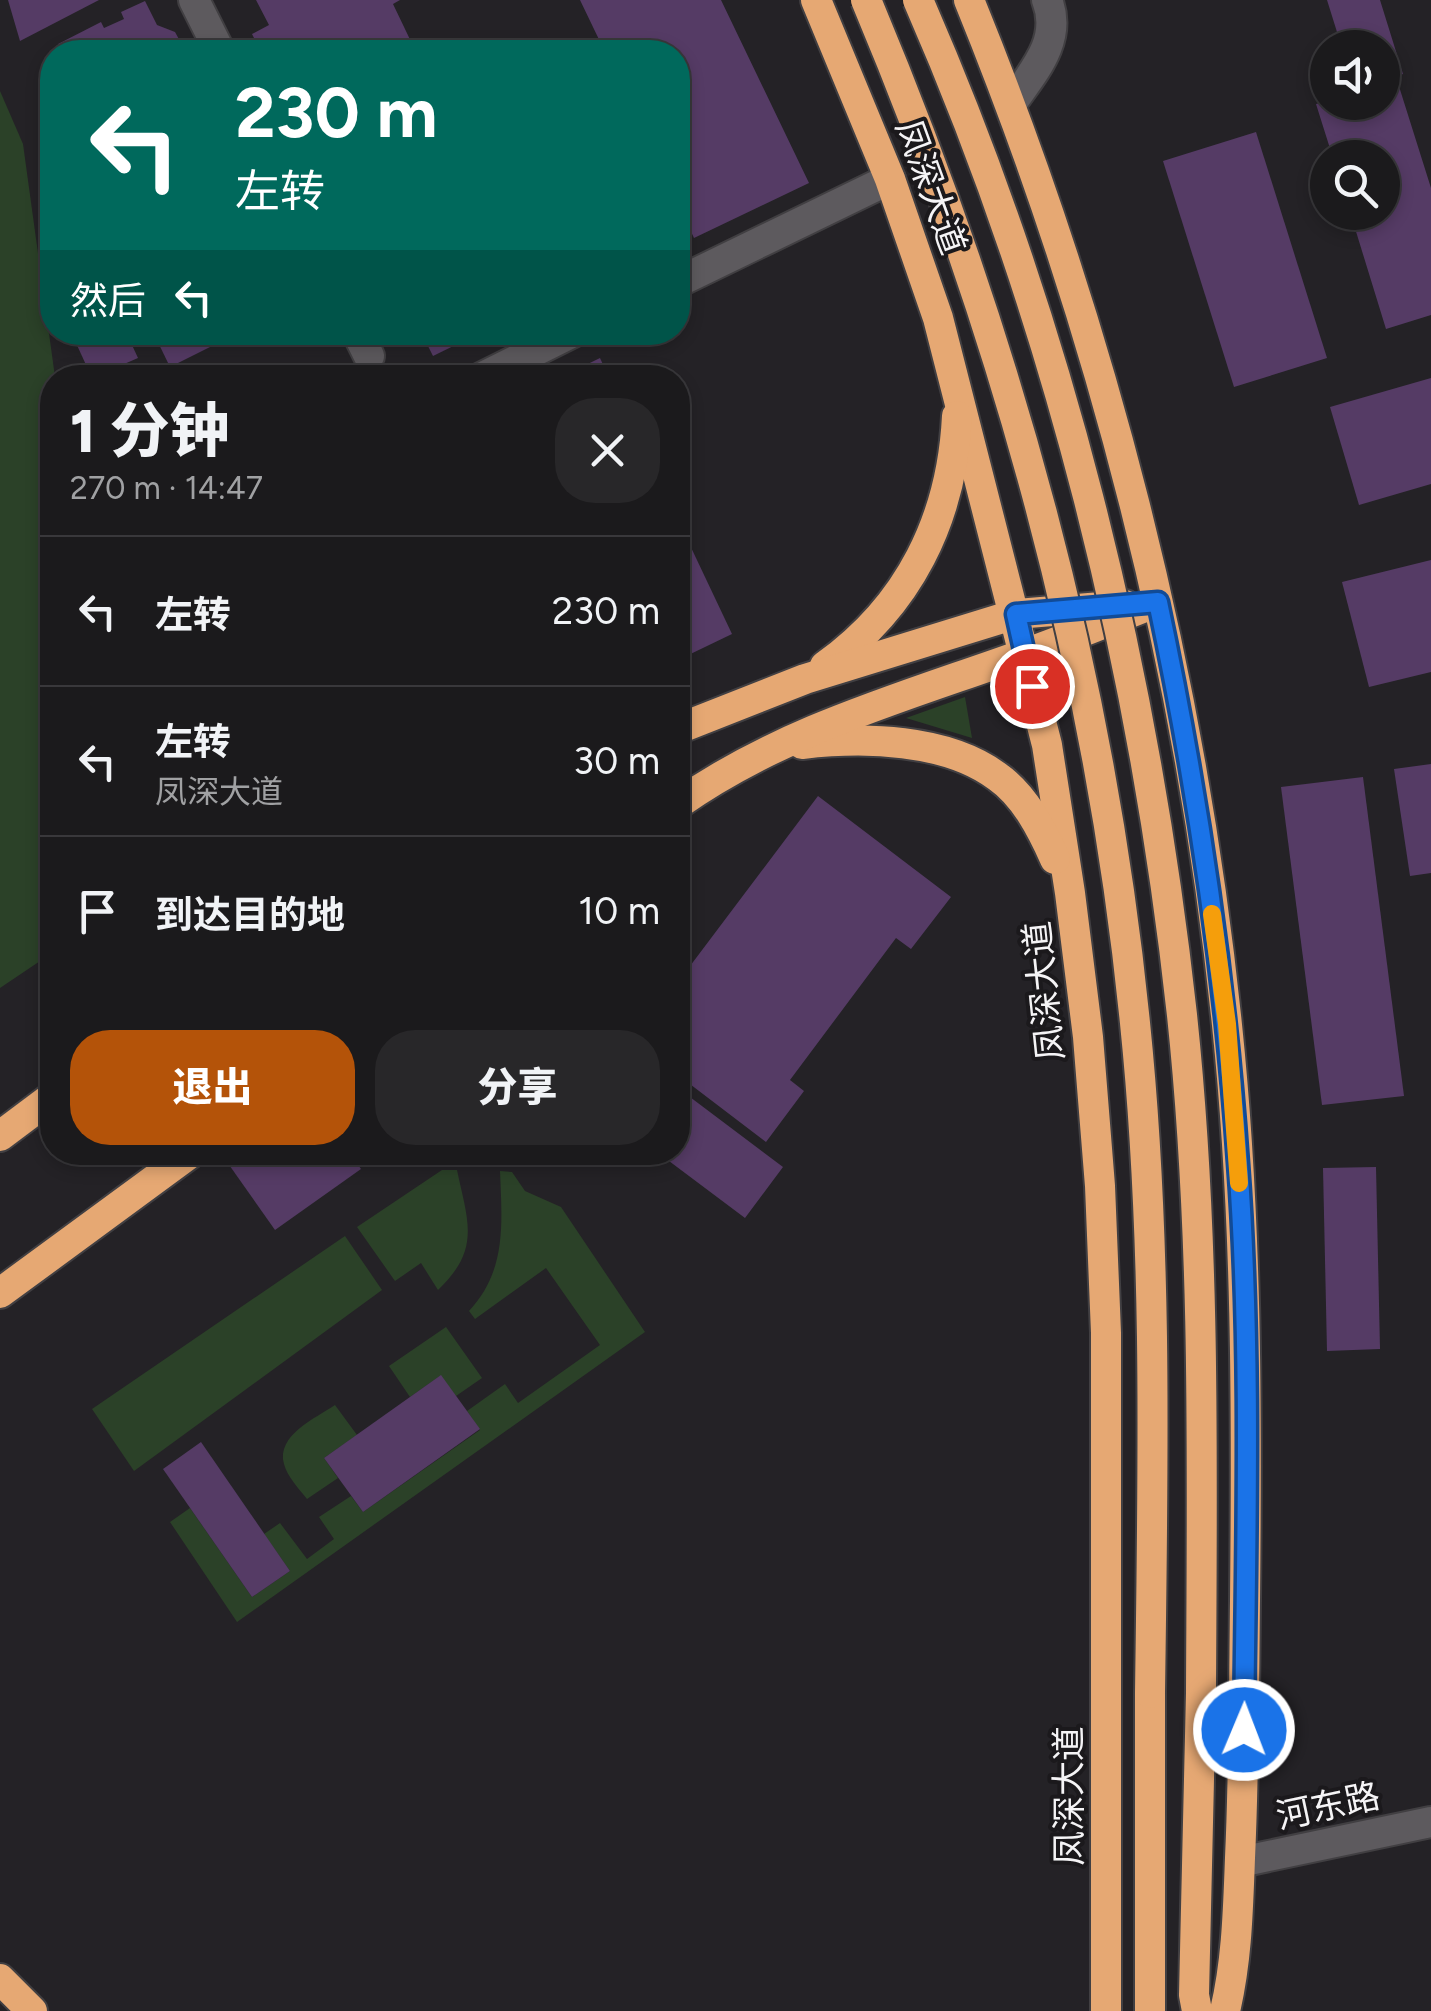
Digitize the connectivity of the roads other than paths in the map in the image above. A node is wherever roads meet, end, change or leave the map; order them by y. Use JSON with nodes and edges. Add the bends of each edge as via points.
{"nodes":[{"id":1,"x":194,"y":0,"type":"edge"},
{"id":2,"x":816,"y":0,"type":"edge"},
{"id":3,"x":866,"y":0,"type":"edge"},
{"id":4,"x":918,"y":0,"type":"edge"},
{"id":5,"x":969,"y":0,"type":"edge"},
{"id":6,"x":1048,"y":0,"type":"edge"},
{"id":7,"x":214,"y":40,"type":"edge"},
{"id":8,"x":1012,"y":104,"type":"junction"},
{"id":9,"x":890,"y":179,"type":"junction"},
{"id":10,"x":690,"y":276,"type":"edge"},
{"id":11,"x":547,"y":345,"type":"edge"},
{"id":12,"x":506,"y":365,"type":"edge"},
{"id":13,"x":957,"y":388,"type":"junction"},
{"id":14,"x":1158,"y":602,"type":"junction"},
{"id":15,"x":1016,"y":614,"type":"junction"},
{"id":16,"x":1025,"y":654,"type":"junction"},
{"id":17,"x":805,"y":679,"type":"junction"},
{"id":18,"x":690,"y":724,"type":"edge"},
{"id":19,"x":770,"y":750,"type":"junction"},
{"id":20,"x":690,"y":797,"type":"edge"},
{"id":21,"x":1070,"y":894,"type":"junction"},
{"id":22,"x":40,"y":1106,"type":"edge"},
{"id":23,"x":0,"y":1136,"type":"edge"},
{"id":24,"x":174,"y":1165,"type":"edge"},
{"id":25,"x":0,"y":1294,"type":"edge"},
{"id":26,"x":1431,"y":1822,"type":"edge"},
{"id":27,"x":1240,"y":1862,"type":"junction"},
{"id":28,"x":0,"y":1979,"type":"edge"},
{"id":29,"x":32,"y":2011,"type":"edge"},
{"id":30,"x":1106,"y":2011,"type":"edge"},
{"id":31,"x":1150,"y":2011,"type":"edge"},
{"id":32,"x":1196,"y":2011,"type":"edge"},
{"id":33,"x":1225,"y":2011,"type":"edge"}],
"edges":[{"from":1,"to":7,"type":"street"},
{"from":2,"to":9,"type":"highway","name":"凤深大道"},
{"from":3,"to":31,"type":"highway","name":"凤深大道","bridge":true,"via":[[989,330],[1067,614],[1098,762],[1135,1022],[1154,1426]]},
{"from":4,"to":32,"type":"highway","name":"凤深大道","bridge":true,"via":[[1002,218],[1066,416],[1117,620],[1159,847],[1182,1018],[1199,1289]]},
{"from":5,"to":8,"type":"highway"},
{"from":6,"to":8,"type":"street","via":[[1048,50]]},
{"from":8,"to":14,"type":"highway","via":[[1106,401]]},
{"from":9,"to":10,"type":"street"},
{"from":9,"to":13,"type":"highway","name":"凤深大道"},
{"from":11,"to":12,"type":"street"},
{"from":13,"to":15,"type":"highway","name":"凤深大道"},
{"from":13,"to":17,"type":"highway","via":[[949,484],[923,556],[875,624]]},
{"from":14,"to":15,"type":"highway"},
{"from":14,"to":16,"type":"highway"},
{"from":14,"to":27,"type":"highway","via":[[1207,874],[1238,1167],[1246,1491]]},
{"from":15,"to":16,"type":"highway","name":"凤深大道"},
{"from":15,"to":17,"type":"highway"},
{"from":16,"to":19,"type":"highway"},
{"from":16,"to":21,"type":"highway","name":"凤深大道","via":[[1047,744]]},
{"from":17,"to":18,"type":"highway"},
{"from":19,"to":20,"type":"highway"},
{"from":19,"to":21,"type":"highway","via":[[879,742],[981,766],[1022,801]]},
{"from":21,"to":30,"type":"highway","name":"凤深大道","via":[[1100,1186],[1106,1333]]},
{"from":22,"to":23,"type":"highway"},
{"from":24,"to":25,"type":"highway"},
{"from":26,"to":27,"type":"street","name":"河东路"},
{"from":27,"to":33,"type":"highway","via":[[1235,1967]]},
{"from":28,"to":29,"type":"highway"}]}
